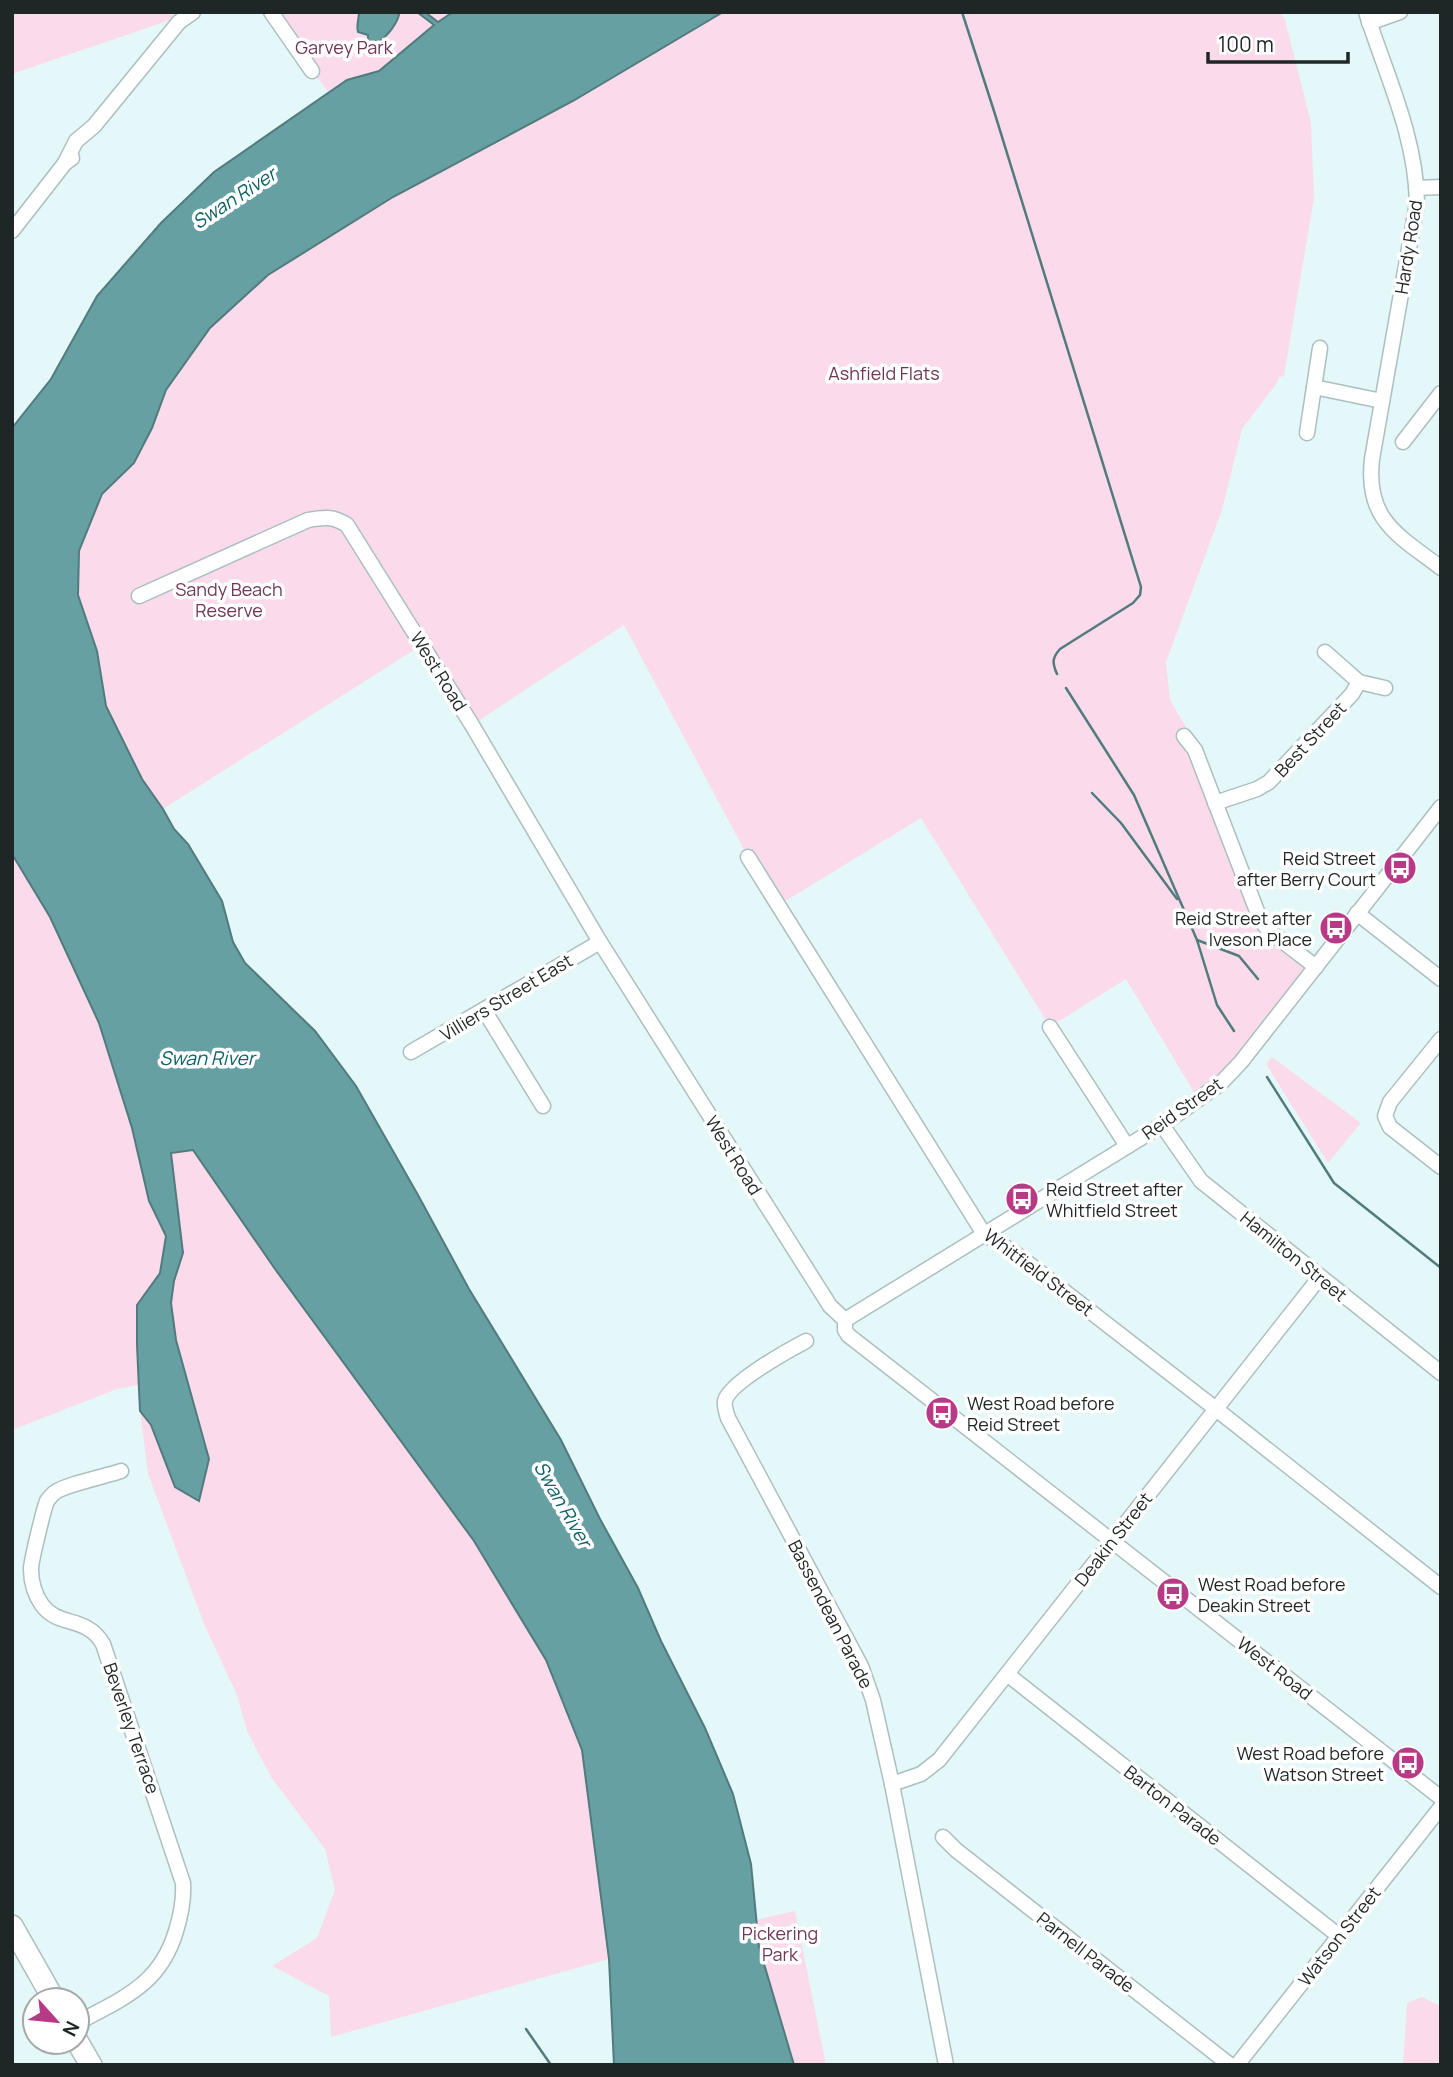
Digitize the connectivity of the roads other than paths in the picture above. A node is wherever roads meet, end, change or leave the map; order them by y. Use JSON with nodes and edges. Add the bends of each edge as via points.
{"nodes":[{"id":1,"x":193,"y":12,"type":"edge"},
{"id":2,"x":271,"y":12,"type":"edge"},
{"id":3,"x":1400,"y":12,"type":"edge"},
{"id":4,"x":1367,"y":17,"type":"edge"},
{"id":5,"x":312,"y":71,"type":"dead end"},
{"id":6,"x":1441,"y":187,"type":"edge"},
{"id":7,"x":1416,"y":188,"type":"junction"},
{"id":8,"x":12,"y":231,"type":"edge"},
{"id":9,"x":1320,"y":348,"type":"dead end"},
{"id":10,"x":1314,"y":387,"type":"junction"},
{"id":11,"x":1441,"y":393,"type":"edge"},
{"id":12,"x":1382,"y":401,"type":"junction"},
{"id":13,"x":1307,"y":433,"type":"dead end"},
{"id":14,"x":1403,"y":442,"type":"dead end"},
{"id":15,"x":1441,"y":568,"type":"edge"},
{"id":16,"x":139,"y":596,"type":"dead end"},
{"id":17,"x":1325,"y":652,"type":"dead end"},
{"id":18,"x":1359,"y":682,"type":"junction"},
{"id":19,"x":1385,"y":688,"type":"dead end"},
{"id":20,"x":1184,"y":736,"type":"dead end"},
{"id":21,"x":1215,"y":803,"type":"junction"},
{"id":22,"x":1441,"y":807,"type":"edge"},
{"id":23,"x":748,"y":857,"type":"dead end"},
{"id":24,"x":1357,"y":913,"type":"junction"},
{"id":25,"x":600,"y":942,"type":"junction"},
{"id":26,"x":1316,"y":967,"type":"junction"},
{"id":27,"x":1441,"y":979,"type":"edge"},
{"id":28,"x":484,"y":1010,"type":"junction"},
{"id":29,"x":1049,"y":1027,"type":"dead end"},
{"id":30,"x":1441,"y":1039,"type":"edge"},
{"id":31,"x":411,"y":1052,"type":"dead end"},
{"id":32,"x":543,"y":1106,"type":"dead end"},
{"id":33,"x":1162,"y":1125,"type":"junction"},
{"id":34,"x":1127,"y":1146,"type":"junction"},
{"id":35,"x":1441,"y":1167,"type":"edge"},
{"id":36,"x":984,"y":1234,"type":"junction"},
{"id":37,"x":1320,"y":1277,"type":"junction"},
{"id":38,"x":845,"y":1320,"type":"junction"},
{"id":39,"x":806,"y":1341,"type":"dead end"},
{"id":40,"x":1441,"y":1373,"type":"edge"},
{"id":41,"x":1216,"y":1409,"type":"junction"},
{"id":42,"x":121,"y":1471,"type":"dead end"},
{"id":43,"x":1112,"y":1541,"type":"junction"},
{"id":44,"x":1441,"y":1587,"type":"edge"},
{"id":45,"x":1007,"y":1674,"type":"junction"},
{"id":46,"x":892,"y":1784,"type":"junction"},
{"id":47,"x":1441,"y":1798,"type":"edge"},
{"id":48,"x":1441,"y":1807,"type":"edge"},
{"id":49,"x":943,"y":1837,"type":"dead end"},
{"id":50,"x":12,"y":1926,"type":"edge"},
{"id":51,"x":1339,"y":1936,"type":"junction"},
{"id":52,"x":46,"y":1986,"type":"edge"},
{"id":53,"x":91,"y":2015,"type":"edge"},
{"id":54,"x":946,"y":2065,"type":"edge"},
{"id":55,"x":1230,"y":2065,"type":"edge"},
{"id":56,"x":1237,"y":2065,"type":"edge"}],
"edges":[{"from":1,"to":8,"type":"street","via":[[179,22],[94,126],[85,146],[65,163]]},
{"from":2,"to":5,"type":"street"},
{"from":3,"to":4,"type":"street"},
{"from":4,"to":7,"type":"street","name":"Hardy Road","via":[[1406,131]]},
{"from":6,"to":7,"type":"street"},
{"from":7,"to":12,"type":"street","name":"Hardy Road"},
{"from":9,"to":10,"type":"street"},
{"from":10,"to":12,"type":"street"},
{"from":10,"to":13,"type":"street"},
{"from":11,"to":14,"type":"street"},
{"from":12,"to":15,"type":"street","name":"Hardy Road","via":[[1372,460],[1376,506],[1384,521]]},
{"from":16,"to":25,"type":"street","name":"West Road","via":[[308,520],[324,517],[347,525]]},
{"from":17,"to":18,"type":"street"},
{"from":18,"to":19,"type":"street"},
{"from":18,"to":21,"type":"street","name":"Best Street","via":[[1269,782]]},
{"from":20,"to":21,"type":"street","via":[[1195,750]]},
{"from":21,"to":26,"type":"street","via":[[1263,925]]},
{"from":22,"to":24,"type":"street","name":"Reid Street"},
{"from":23,"to":36,"type":"street","name":"Whitfield Street"},
{"from":24,"to":26,"type":"street","name":"Reid Street"},
{"from":24,"to":27,"type":"street"},
{"from":25,"to":28,"type":"street","name":"Villiers Street East"},
{"from":25,"to":38,"type":"street","name":"West Road","via":[[830,1306]]},
{"from":26,"to":33,"type":"street","name":"Reid Street","via":[[1231,1072]]},
{"from":28,"to":31,"type":"street","name":"Villiers Street East"},
{"from":28,"to":32,"type":"street"},
{"from":29,"to":34,"type":"street"},
{"from":30,"to":35,"type":"street","via":[[1390,1102],[1385,1116],[1390,1127]]},
{"from":33,"to":34,"type":"street","name":"Reid Street"},
{"from":33,"to":37,"type":"street","name":"Hamilton Street","via":[[1201,1181]]},
{"from":34,"to":36,"type":"street","name":"Reid Street"},
{"from":36,"to":38,"type":"street","name":"Reid Street"},
{"from":36,"to":41,"type":"street","name":"Whitfield Street"},
{"from":37,"to":40,"type":"street","name":"Hamilton Street"},
{"from":37,"to":41,"type":"street","name":"Deakin Street"},
{"from":38,"to":43,"type":"street","name":"West Road","via":[[852,1339]]},
{"from":39,"to":46,"type":"street","name":"Bassendean Parade","via":[[734,1386],[725,1408],[861,1666]]},
{"from":41,"to":43,"type":"street","name":"Deakin Street"},
{"from":41,"to":44,"type":"street","name":"Whitfield Street"},
{"from":42,"to":53,"type":"street","name":"Beverley Terrace","via":[[57,1490],[47,1501],[31,1569],[33,1584],[42,1605],[64,1619],[84,1624],[103,1644],[184,1896],[172,1944],[153,1976]]},
{"from":43,"to":45,"type":"street","name":"Deakin Street"},
{"from":43,"to":47,"type":"street","name":"West Road"},
{"from":45,"to":46,"type":"street","name":"Deakin Street","via":[[930,1768]]},
{"from":45,"to":51,"type":"street","name":"Barton Parade"},
{"from":46,"to":54,"type":"street","name":"Bassendean Parade"},
{"from":48,"to":51,"type":"street","name":"Watson Street"},
{"from":49,"to":55,"type":"street","name":"Parnell Parade"},
{"from":50,"to":52,"type":"highway"},
{"from":51,"to":56,"type":"street","name":"Watson Street"}]}
